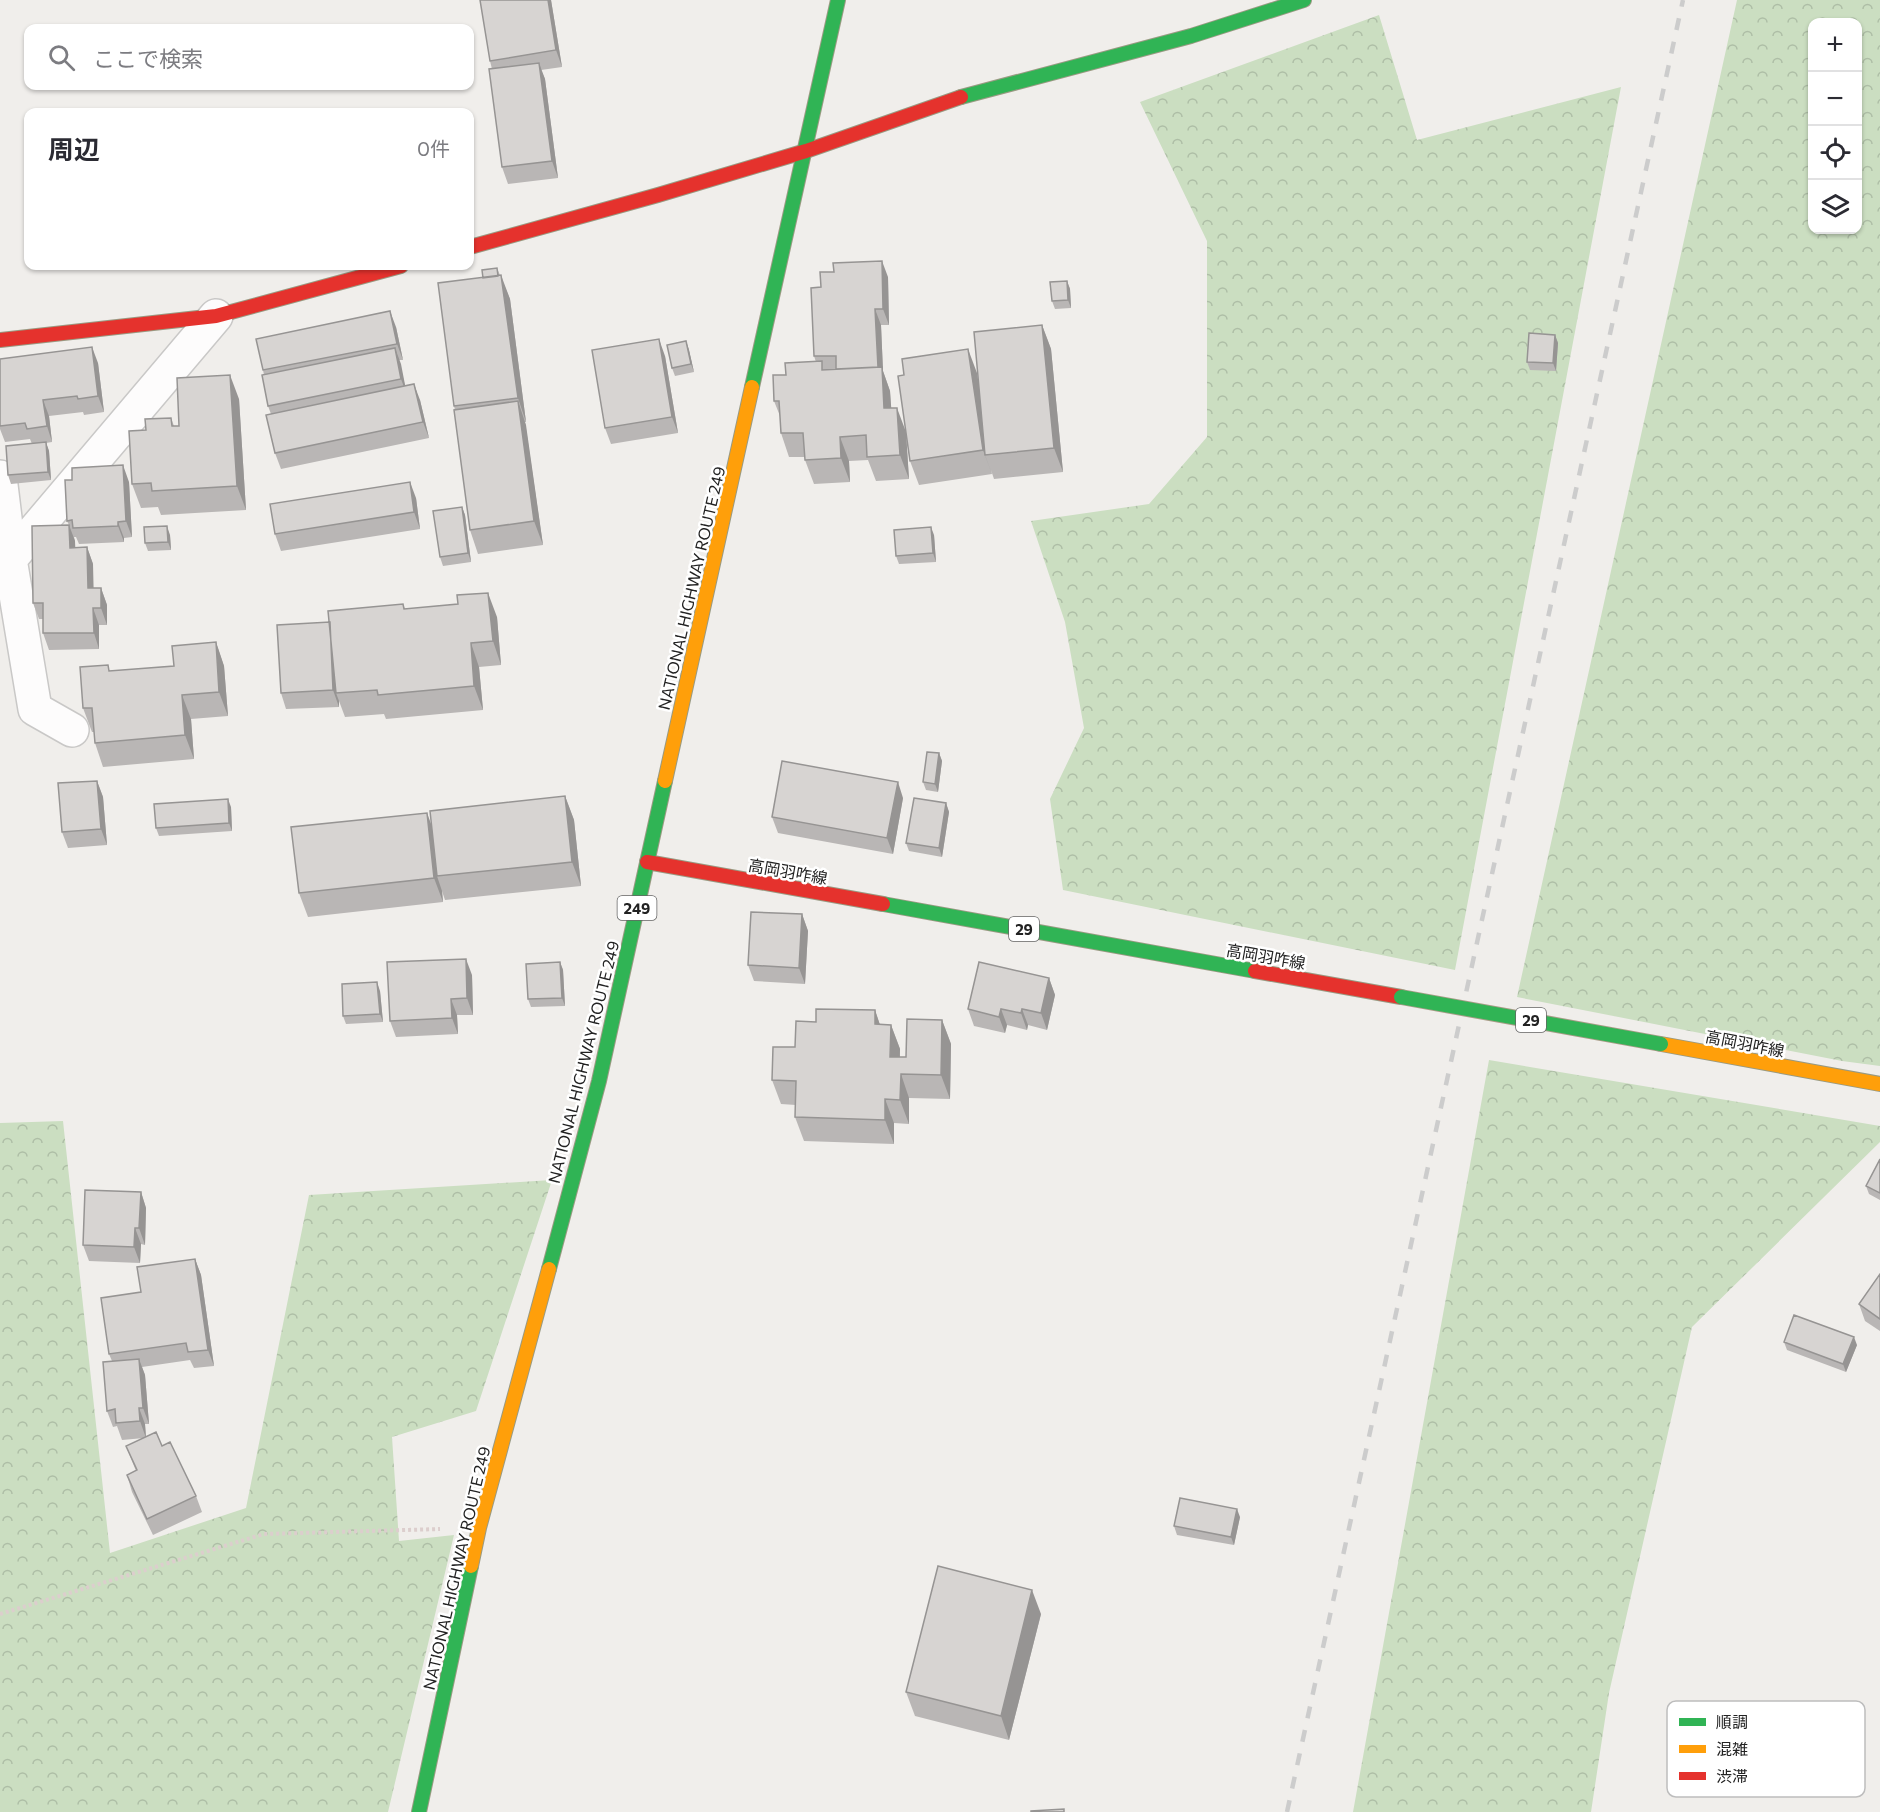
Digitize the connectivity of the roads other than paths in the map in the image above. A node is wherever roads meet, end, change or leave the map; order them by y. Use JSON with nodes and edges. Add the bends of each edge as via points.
{"nodes":[{"id":1,"x":838,"y":0,"type":"edge"},
{"id":2,"x":1304,"y":0,"type":"edge"},
{"id":3,"x":806,"y":151,"type":"junction"},
{"id":4,"x":474,"y":246,"type":"edge"},
{"id":5,"x":385,"y":270,"type":"edge"},
{"id":6,"x":216,"y":316,"type":"junction"},
{"id":7,"x":0,"y":340,"type":"edge"},
{"id":8,"x":0,"y":477,"type":"edge"},
{"id":9,"x":5,"y":565,"type":"edge"},
{"id":10,"x":72,"y":730,"type":"dead end"},
{"id":11,"x":647,"y":862,"type":"junction"},
{"id":12,"x":1880,"y":1084,"type":"edge"},
{"id":13,"x":419,"y":1812,"type":"edge"}],
"edges":[{"from":1,"to":3,"type":"main road","name":"NATIONAL HIGHWAY ROUTE 249","number":"249"},
{"from":2,"to":3,"type":"main road","via":[[1191,36],[954,99]]},
{"from":3,"to":4,"type":"main road"},
{"from":3,"to":11,"type":"main road","name":"NATIONAL HIGHWAY ROUTE 249","number":"249"},
{"from":5,"to":6,"type":"main road"},
{"from":6,"to":7,"type":"main road"},
{"from":6,"to":9,"type":"street"},
{"from":8,"to":9,"type":"street"},
{"from":9,"to":10,"type":"street","via":[[35,710]]},
{"from":11,"to":12,"type":"main road","name":"高岡羽咋線","number":"29","bridge":true},
{"from":11,"to":13,"type":"main road","name":"NATIONAL HIGHWAY ROUTE 249","number":"249","via":[[599,1081],[479,1528]]}]}
